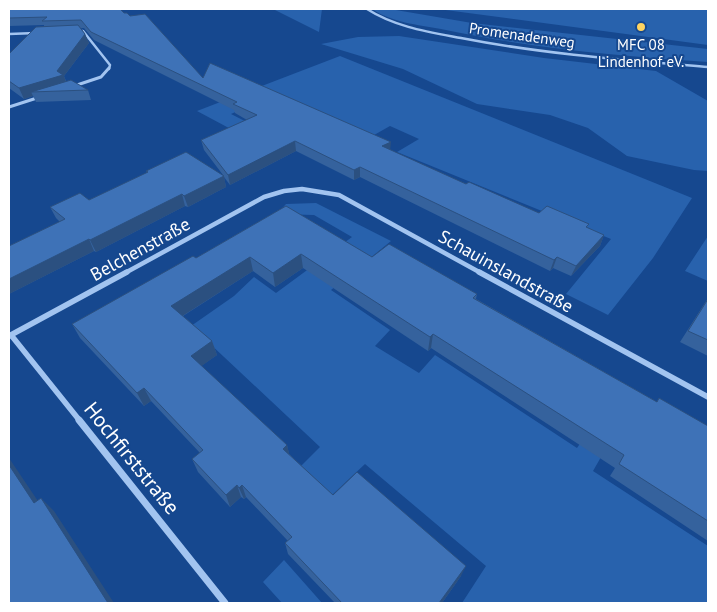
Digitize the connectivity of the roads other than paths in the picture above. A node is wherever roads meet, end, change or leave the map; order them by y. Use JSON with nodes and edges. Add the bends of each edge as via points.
{"nodes":[{"id":1,"x":367,"y":9,"type":"edge"},
{"id":2,"x":74,"y":32,"type":"edge"},
{"id":3,"x":37,"y":33,"type":"edge"},
{"id":4,"x":9,"y":34,"type":"edge"},
{"id":5,"x":708,"y":67,"type":"edge"},
{"id":6,"x":70,"y":88,"type":"edge"},
{"id":7,"x":44,"y":96,"type":"edge"},
{"id":8,"x":9,"y":107,"type":"edge"},
{"id":9,"x":286,"y":189,"type":"joint"},
{"id":10,"x":10,"y":336,"type":"edge"},
{"id":11,"x":708,"y":397,"type":"edge"},
{"id":12,"x":225,"y":603,"type":"edge"}],
"edges":[{"from":1,"to":5,"type":"street","name":"Promenadenweg","via":[[389,21],[467,39],[598,57]]},
{"from":2,"to":6,"type":"street","via":[[83,31],[110,68],[97,79]]},
{"from":3,"to":4,"type":"street"},
{"from":7,"to":8,"type":"street"},
{"from":9,"to":10,"type":"street","name":"Belchenstraße","via":[[264,197]]},
{"from":9,"to":11,"type":"street","name":"Schauinslandstraße","via":[[313,189],[339,194]]},
{"from":10,"to":12,"type":"street","name":"Hochfirststraße"}]}
